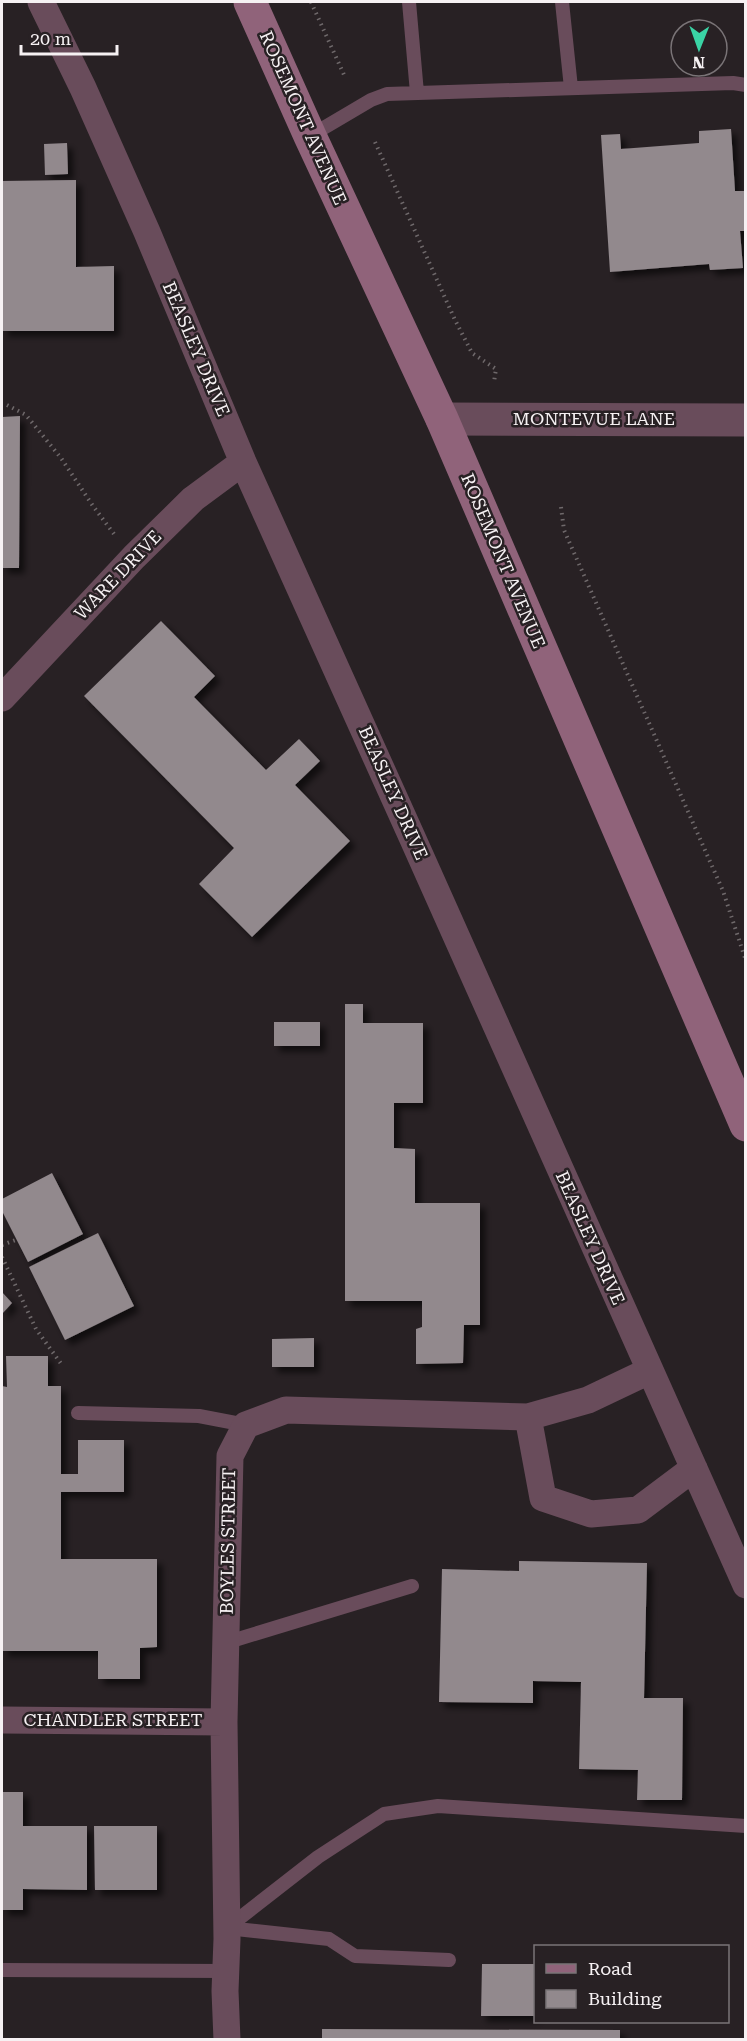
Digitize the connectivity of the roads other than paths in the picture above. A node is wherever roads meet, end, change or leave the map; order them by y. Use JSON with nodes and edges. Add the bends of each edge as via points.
{"nodes":[{"id":1,"x":40,"y":2,"type":"edge"},
{"id":2,"x":249,"y":2,"type":"edge"},
{"id":3,"x":409,"y":2,"type":"edge"},
{"id":4,"x":562,"y":2,"type":"edge"},
{"id":5,"x":746,"y":85,"type":"edge"},
{"id":6,"x":570,"y":88,"type":"junction"},
{"id":7,"x":417,"y":93,"type":"junction"},
{"id":8,"x":310,"y":136,"type":"junction"},
{"id":9,"x":442,"y":418,"type":"junction"},
{"id":10,"x":746,"y":420,"type":"edge"},
{"id":11,"x":243,"y":462,"type":"junction"},
{"id":12,"x":2,"y":698,"type":"edge"},
{"id":13,"x":746,"y":1125,"type":"edge"},
{"id":14,"x":649,"y":1371,"type":"junction"},
{"id":15,"x":78,"y":1413,"type":"dead end"},
{"id":16,"x":528,"y":1417,"type":"junction"},
{"id":17,"x":246,"y":1425,"type":"junction"},
{"id":18,"x":694,"y":1468,"type":"junction"},
{"id":19,"x":746,"y":1585,"type":"edge"},
{"id":20,"x":412,"y":1586,"type":"dead end"},
{"id":21,"x":225,"y":1643,"type":"junction"},
{"id":22,"x":2,"y":1720,"type":"edge"},
{"id":23,"x":224,"y":1722,"type":"junction"},
{"id":24,"x":746,"y":1826,"type":"edge"},
{"id":25,"x":226,"y":1928,"type":"junction"},
{"id":26,"x":449,"y":1960,"type":"dead end"},
{"id":27,"x":2,"y":1970,"type":"edge"},
{"id":28,"x":226,"y":1971,"type":"junction"},
{"id":29,"x":227,"y":2040,"type":"edge"}],
"edges":[{"from":1,"to":11,"type":"street","name":"BEASLEY DRIVE","via":[[147,232]]},
{"from":2,"to":8,"type":"main road","name":"ROSEMONT AVENUE"},
{"from":3,"to":7,"type":"lane"},
{"from":4,"to":6,"type":"lane"},
{"from":5,"to":6,"type":"lane"},
{"from":6,"to":7,"type":"lane"},
{"from":7,"to":8,"type":"lane","via":[[387,94],[371,100]]},
{"from":8,"to":9,"type":"main road","name":"ROSEMONT AVENUE"},
{"from":9,"to":10,"type":"street","name":"MONTEVUE LANE"},
{"from":9,"to":13,"type":"main road","name":"ROSEMONT AVENUE"},
{"from":11,"to":12,"type":"street","name":"WARE DRIVE","via":[[184,507]]},
{"from":11,"to":14,"type":"street","name":"BEASLEY DRIVE"},
{"from":14,"to":16,"type":"street","via":[[588,1400]]},
{"from":14,"to":18,"type":"street","name":"BEASLEY DRIVE"},
{"from":15,"to":17,"type":"lane","via":[[199,1416]]},
{"from":16,"to":17,"type":"street","via":[[286,1410]]},
{"from":16,"to":18,"type":"street","via":[[543,1497],[591,1514],[638,1510]]},
{"from":17,"to":21,"type":"street","name":"BOYLES STREET","via":[[230,1456]]},
{"from":18,"to":19,"type":"street","name":"BEASLEY DRIVE"},
{"from":20,"to":21,"type":"lane"},
{"from":21,"to":23,"type":"street","name":"BOYLES STREET"},
{"from":22,"to":23,"type":"street","name":"CHANDLER STREET"},
{"from":23,"to":25,"type":"street","name":"BOYLES STREET"},
{"from":24,"to":25,"type":"lane","via":[[438,1806],[384,1814],[318,1857]]},
{"from":25,"to":26,"type":"lane","via":[[329,1939],[355,1956]]},
{"from":25,"to":28,"type":"street","name":"BOYLES STREET"},
{"from":27,"to":28,"type":"lane"},
{"from":28,"to":29,"type":"street","name":"BOYLES STREET"}]}
